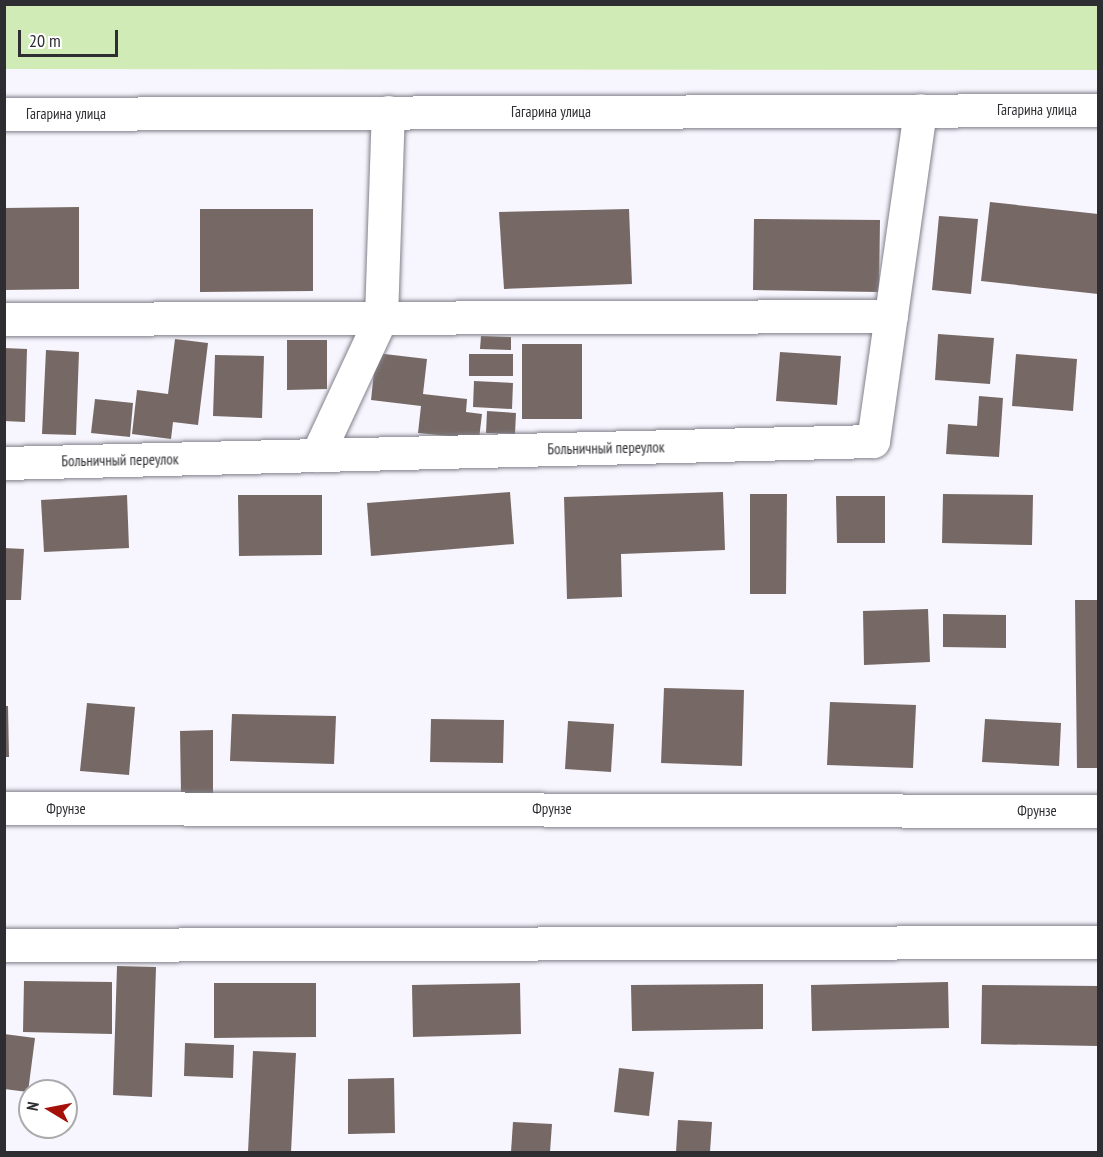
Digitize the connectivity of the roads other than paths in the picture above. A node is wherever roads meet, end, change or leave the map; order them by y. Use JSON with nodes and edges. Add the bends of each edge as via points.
{"nodes":[{"id":1,"x":920,"y":110,"type":"junction"},
{"id":2,"x":1098,"y":110,"type":"edge"},
{"id":3,"x":388,"y":112,"type":"junction"},
{"id":4,"x":4,"y":114,"type":"edge"},
{"id":5,"x":891,"y":316,"type":"junction"},
{"id":6,"x":381,"y":318,"type":"junction"},
{"id":7,"x":4,"y":319,"type":"edge"},
{"id":8,"x":317,"y":455,"type":"junction"},
{"id":9,"x":4,"y":463,"type":"edge"},
{"id":10,"x":4,"y":808,"type":"edge"},
{"id":11,"x":1098,"y":812,"type":"edge"},
{"id":12,"x":1098,"y":942,"type":"edge"},
{"id":13,"x":4,"y":945,"type":"edge"}],
"edges":[{"from":1,"to":2,"type":"street","name":"Гагарина улица"},
{"from":1,"to":3,"type":"street","name":"Гагарина улица"},
{"from":1,"to":5,"type":"street","name":"Больничный переулок"},
{"from":3,"to":4,"type":"street","name":"Гагарина улица"},
{"from":3,"to":6,"type":"street"},
{"from":5,"to":6,"type":"street"},
{"from":5,"to":8,"type":"street","name":"Больничный переулок","via":[[873,441]]},
{"from":6,"to":7,"type":"street"},
{"from":6,"to":8,"type":"street"},
{"from":8,"to":9,"type":"street","name":"Больничный переулок"},
{"from":10,"to":11,"type":"street","name":"Фрунзе"},
{"from":12,"to":13,"type":"street"}]}
